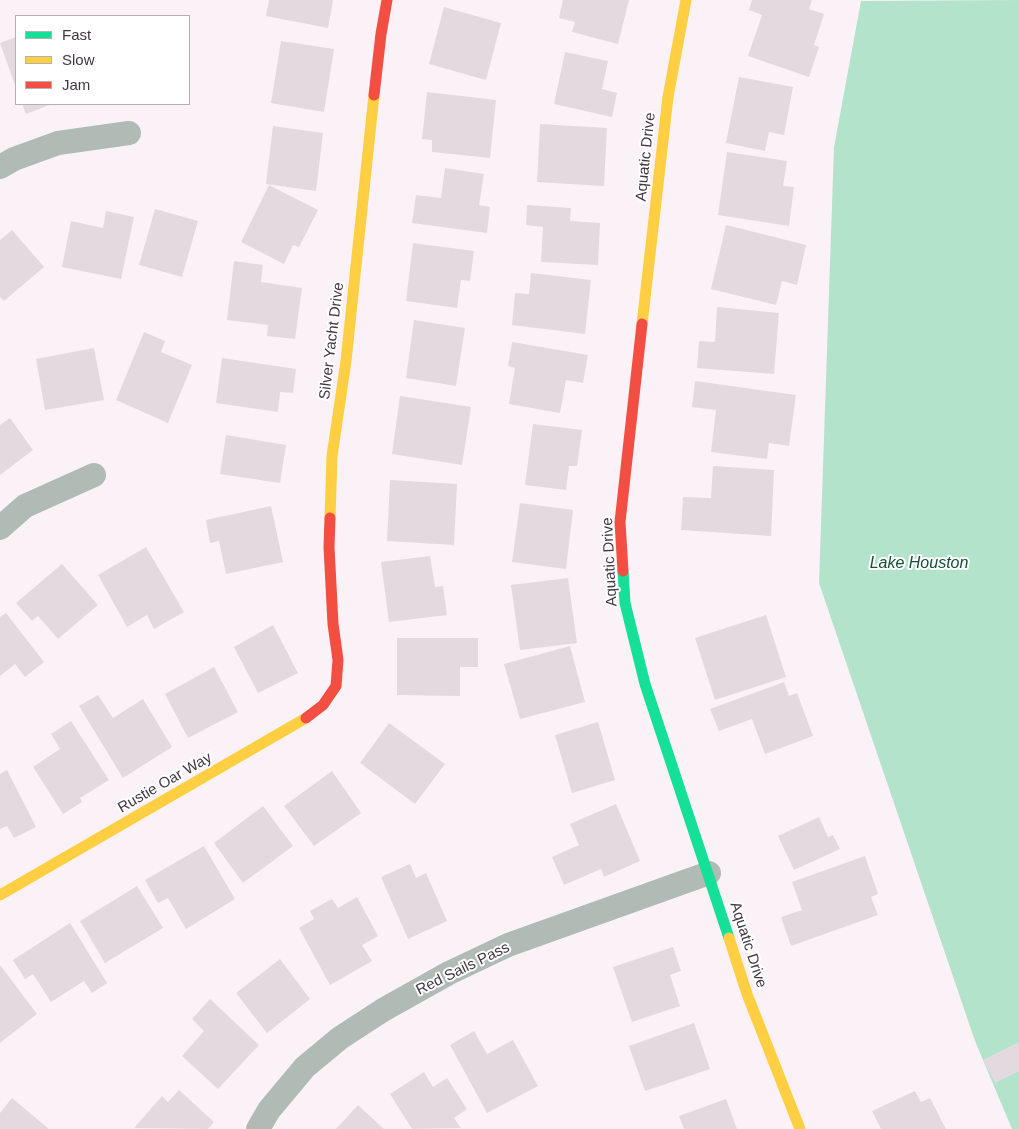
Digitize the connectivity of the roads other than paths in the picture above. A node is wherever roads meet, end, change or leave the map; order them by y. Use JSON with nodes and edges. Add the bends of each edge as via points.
{"nodes":[{"id":1,"x":387,"y":0,"type":"edge"},
{"id":2,"x":686,"y":0,"type":"edge"},
{"id":3,"x":129,"y":133,"type":"dead end"},
{"id":4,"x":0,"y":167,"type":"edge"},
{"id":5,"x":94,"y":475,"type":"dead end"},
{"id":6,"x":0,"y":528,"type":"edge"},
{"id":7,"x":336,"y":686,"type":"joint"},
{"id":8,"x":709,"y":873,"type":"junction"},
{"id":9,"x":0,"y":895,"type":"edge"},
{"id":10,"x":258,"y":1129,"type":"edge"},
{"id":11,"x":800,"y":1129,"type":"edge"}],
"edges":[{"from":1,"to":7,"type":"street","name":"Silver Yacht Drive","via":[[346,361],[332,456],[329,547],[338,660]]},
{"from":2,"to":8,"type":"street","name":"Aquatic Drive","via":[[668,97],[620,522],[625,603],[645,684]]},
{"from":3,"to":4,"type":"street","via":[[58,143]]},
{"from":5,"to":6,"type":"street","via":[[25,506]]},
{"from":7,"to":9,"type":"street","name":"Rustie Oar Way","via":[[323,705],[302,721]]},
{"from":8,"to":10,"type":"street","name":"Red Sails Pass","via":[[508,945],[391,1005],[340,1038],[305,1067],[268,1110]]},
{"from":8,"to":11,"type":"street","name":"Aquatic Drive","via":[[747,994]]}]}
